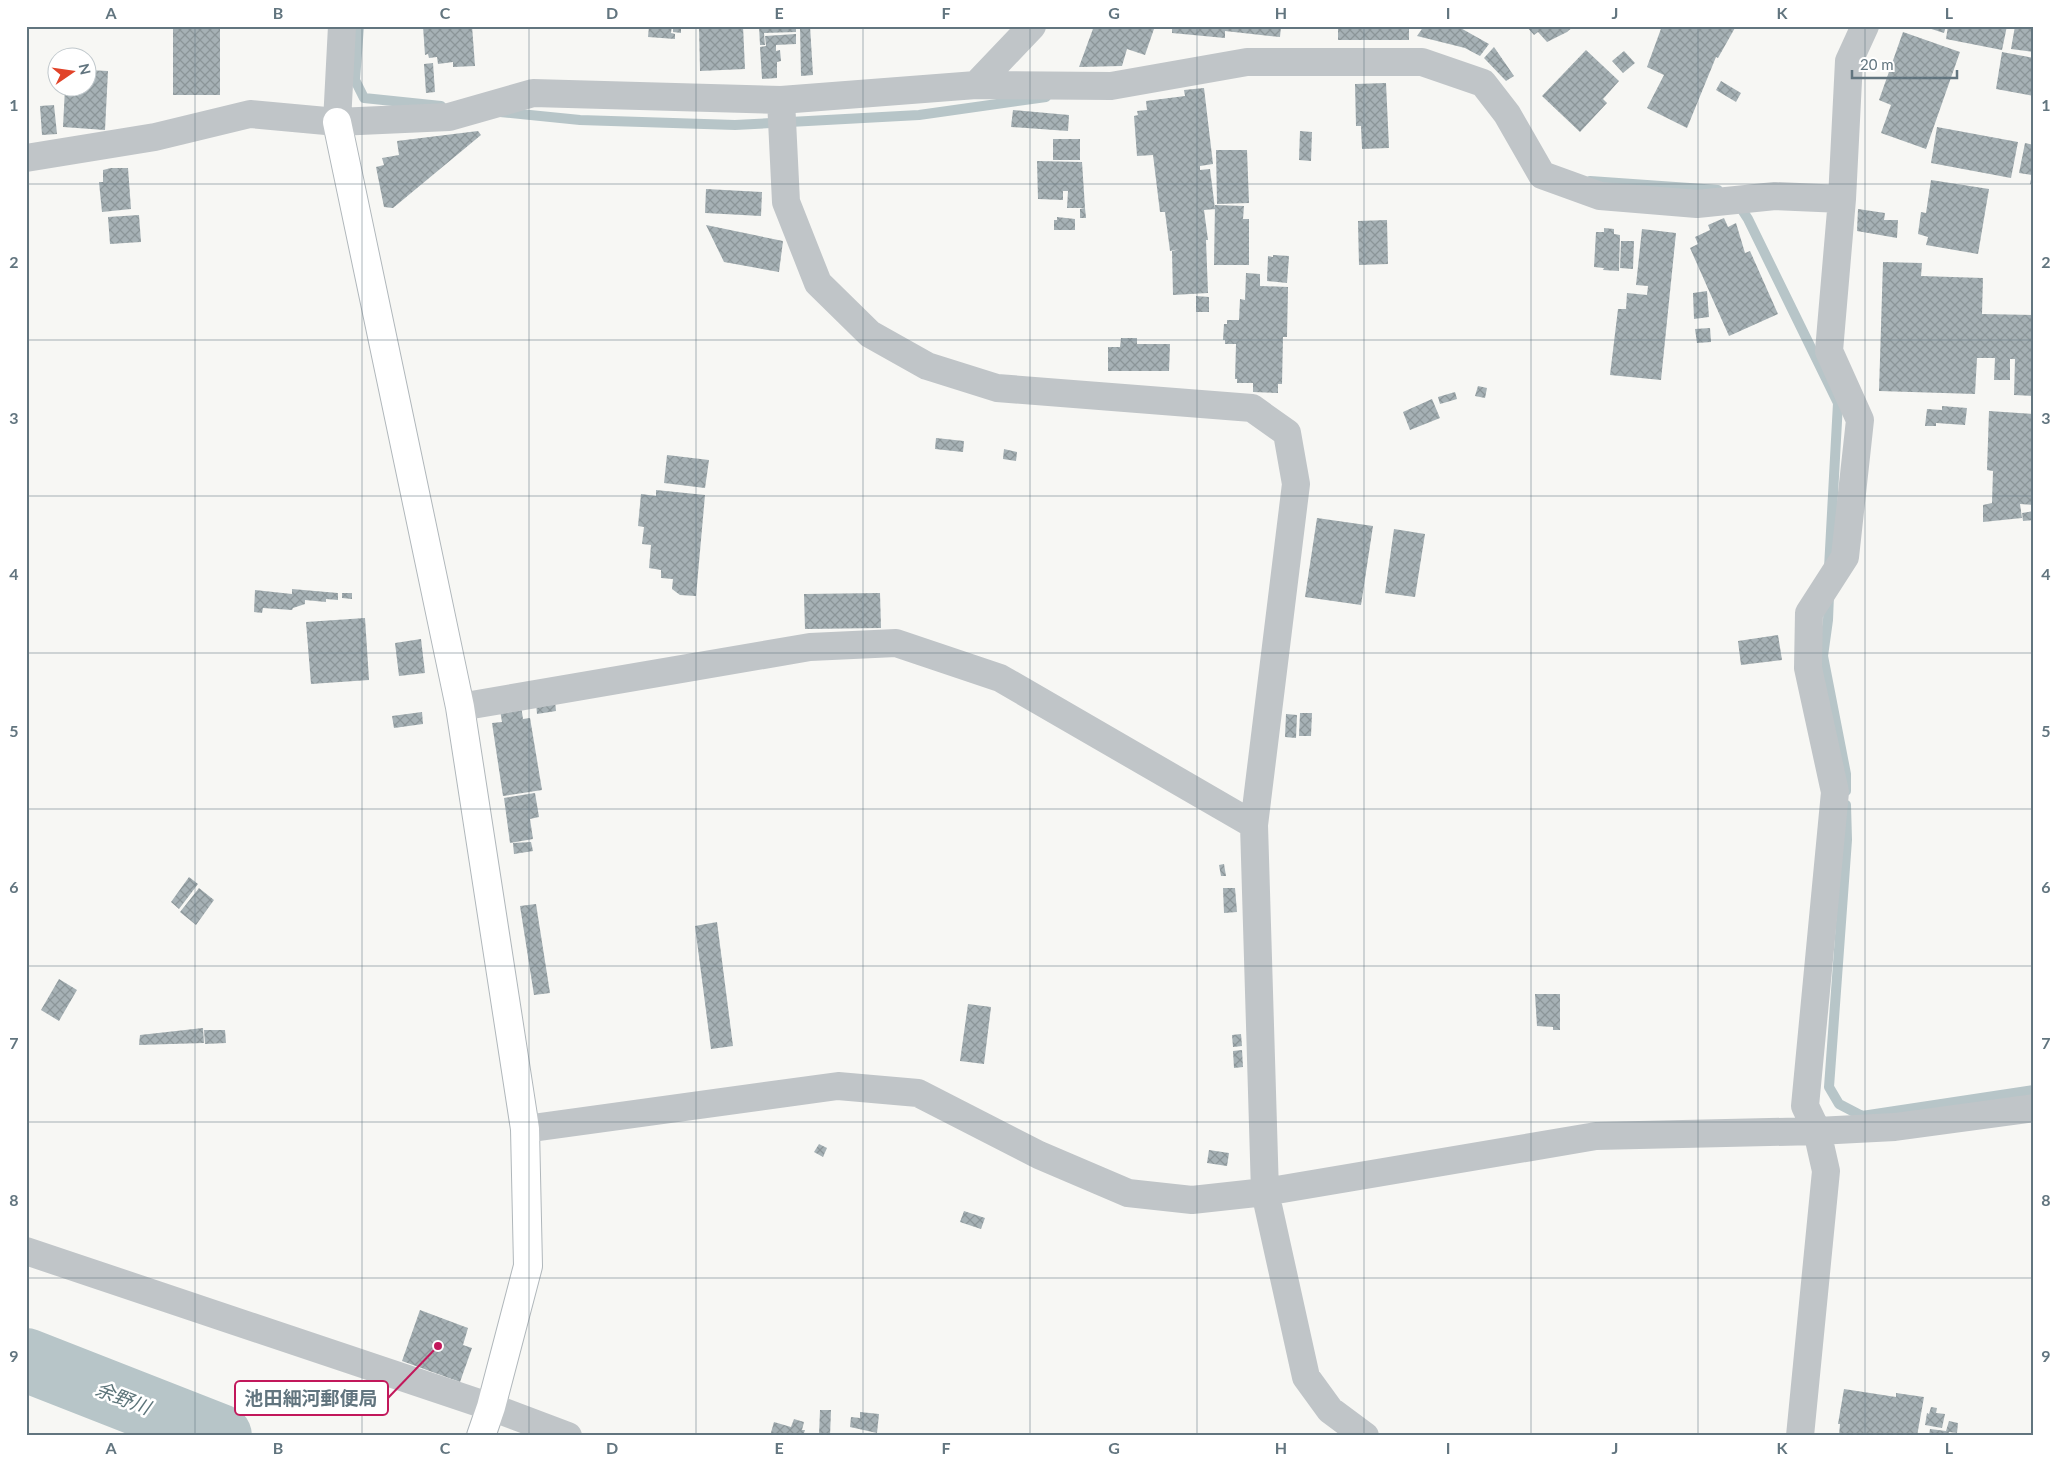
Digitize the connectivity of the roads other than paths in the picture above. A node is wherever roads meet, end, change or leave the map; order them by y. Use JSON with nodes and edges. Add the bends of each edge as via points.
{"nodes":[{"id":1,"x":342,"y":26,"type":"edge"},
{"id":2,"x":1865,"y":26,"type":"edge"},
{"id":3,"x":1031,"y":27,"type":"edge"},
{"id":4,"x":976,"y":86,"type":"junction"},
{"id":5,"x":781,"y":100,"type":"junction"},
{"id":6,"x":337,"y":122,"type":"junction"},
{"id":7,"x":26,"y":158,"type":"edge"},
{"id":8,"x":1842,"y":199,"type":"junction"},
{"id":9,"x":460,"y":707,"type":"junction"},
{"id":10,"x":1254,"y":825,"type":"junction"},
{"id":11,"x":2034,"y":1108,"type":"edge"},
{"id":12,"x":524,"y":1129,"type":"junction"},
{"id":13,"x":1817,"y":1131,"type":"junction"},
{"id":14,"x":1265,"y":1192,"type":"junction"},
{"id":15,"x":26,"y":1251,"type":"edge"},
{"id":16,"x":485,"y":1424,"type":"edge"},
{"id":17,"x":568,"y":1436,"type":"edge"},
{"id":18,"x":1365,"y":1436,"type":"edge"},
{"id":19,"x":1800,"y":1436,"type":"edge"}],
"edges":[{"from":1,"to":6,"type":"street"},
{"from":2,"to":8,"type":"street","via":[[1849,61]]},
{"from":3,"to":4,"type":"street"},
{"from":4,"to":5,"type":"street"},
{"from":4,"to":8,"type":"street","via":[[1111,86],[1248,62],[1422,62],[1483,83],[1507,114],[1542,175],[1600,196],[1697,204],[1776,196]]},
{"from":5,"to":6,"type":"street","via":[[533,93],[450,118]]},
{"from":5,"to":10,"type":"street","via":[[786,202],[818,283],[870,334],[927,366],[997,388],[1252,408],[1287,433],[1296,484]]},
{"from":6,"to":7,"type":"street","via":[[250,114],[155,137]]},
{"from":6,"to":9,"type":"street"},
{"from":8,"to":13,"type":"street","via":[[1829,350],[1860,420],[1845,557],[1809,613],[1808,668],[1835,792],[1806,1106]]},
{"from":9,"to":10,"type":"street","via":[[810,646],[896,643],[1000,678]]},
{"from":9,"to":12,"type":"street"},
{"from":10,"to":14,"type":"street"},
{"from":11,"to":13,"type":"street","via":[[1895,1127]]},
{"from":12,"to":14,"type":"street","via":[[838,1086],[918,1093],[1039,1155],[1128,1193],[1192,1200]]},
{"from":12,"to":16,"type":"street","via":[[528,1266]]},
{"from":13,"to":14,"type":"street","via":[[1596,1136]]},
{"from":13,"to":19,"type":"street","via":[[1826,1171]]},
{"from":14,"to":18,"type":"street","via":[[1306,1377],[1330,1410]]},
{"from":15,"to":16,"type":"street"},
{"from":16,"to":17,"type":"street"}]}
